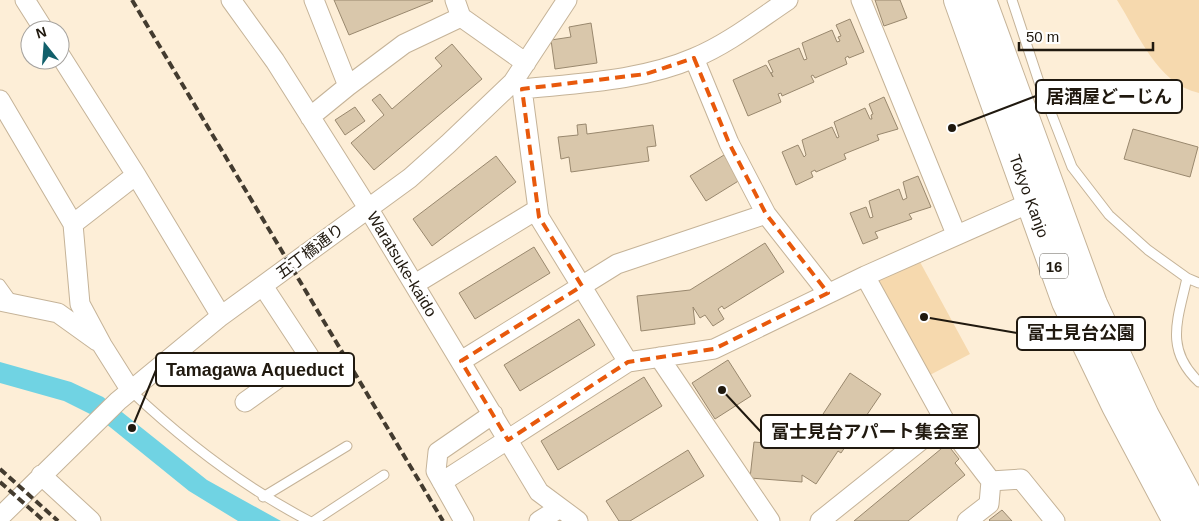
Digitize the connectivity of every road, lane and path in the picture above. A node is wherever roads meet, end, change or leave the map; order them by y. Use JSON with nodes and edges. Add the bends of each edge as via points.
{"nodes":[{"id":1,"x":25,"y":0,"type":"edge"},
{"id":2,"x":231,"y":0,"type":"edge"},
{"id":3,"x":314,"y":0,"type":"edge"},
{"id":4,"x":567,"y":0,"type":"edge"},
{"id":5,"x":788,"y":0,"type":"edge"},
{"id":6,"x":860,"y":0,"type":"edge"},
{"id":7,"x":958,"y":0,"type":"edge"},
{"id":8,"x":982,"y":0,"type":"edge"},
{"id":9,"x":1012,"y":0,"type":"edge"},
{"id":10,"x":458,"y":8,"type":"edge"},
{"id":11,"x":38,"y":20,"type":"edge"},
{"id":12,"x":694,"y":58,"type":"junction"},
{"id":13,"x":526,"y":62,"type":"junction"},
{"id":14,"x":70,"y":70,"type":"edge"},
{"id":15,"x":348,"y":86,"type":"junction"},
{"id":16,"x":518,"y":86,"type":"junction"},
{"id":17,"x":0,"y":100,"type":"edge"},
{"id":18,"x":310,"y":117,"type":"junction"},
{"id":19,"x":136,"y":175,"type":"junction"},
{"id":20,"x":1032,"y":202,"type":"junction"},
{"id":21,"x":368,"y":208,"type":"junction"},
{"id":22,"x":538,"y":210,"type":"junction"},
{"id":23,"x":766,"y":214,"type":"junction"},
{"id":24,"x":73,"y":224,"type":"junction"},
{"id":25,"x":956,"y":234,"type":"junction"},
{"id":26,"x":865,"y":276,"type":"junction"},
{"id":27,"x":1187,"y":278,"type":"junction"},
{"id":28,"x":1199,"y":283,"type":"edge"},
{"id":29,"x":0,"y":284,"type":"edge"},
{"id":30,"x":414,"y":284,"type":"junction"},
{"id":31,"x":263,"y":286,"type":"junction"},
{"id":32,"x":582,"y":286,"type":"junction"},
{"id":33,"x":828,"y":293,"type":"junction"},
{"id":34,"x":6,"y":301,"type":"edge"},
{"id":35,"x":221,"y":316,"type":"junction"},
{"id":36,"x":102,"y":345,"type":"junction"},
{"id":37,"x":658,"y":357,"type":"junction"},
{"id":38,"x":461,"y":361,"type":"junction"},
{"id":39,"x":628,"y":362,"type":"junction"},
{"id":40,"x":1199,"y":382,"type":"edge"},
{"id":41,"x":125,"y":396,"type":"junction"},
{"id":42,"x":245,"y":402,"type":"dead end"},
{"id":43,"x":493,"y":414,"type":"junction"},
{"id":44,"x":945,"y":421,"type":"junction"},
{"id":45,"x":508,"y":440,"type":"junction"},
{"id":46,"x":347,"y":446,"type":"dead end"},
{"id":47,"x":41,"y":475,"type":"junction"},
{"id":48,"x":384,"y":475,"type":"dead end"},
{"id":49,"x":991,"y":481,"type":"junction"},
{"id":50,"x":442,"y":482,"type":"junction"},
{"id":51,"x":263,"y":497,"type":"junction"},
{"id":52,"x":560,"y":508,"type":"junction"},
{"id":53,"x":1199,"y":516,"type":"edge"},
{"id":54,"x":0,"y":517,"type":"edge"},
{"id":55,"x":831,"y":518,"type":"edge"},
{"id":56,"x":91,"y":521,"type":"edge"},
{"id":57,"x":309,"y":521,"type":"edge"},
{"id":58,"x":314,"y":521,"type":"edge"},
{"id":59,"x":464,"y":521,"type":"edge"},
{"id":60,"x":539,"y":521,"type":"edge"},
{"id":61,"x":578,"y":521,"type":"edge"},
{"id":62,"x":770,"y":521,"type":"edge"},
{"id":63,"x":967,"y":521,"type":"edge"},
{"id":64,"x":1055,"y":521,"type":"edge"},
{"id":65,"x":1177,"y":521,"type":"edge"}],
"edges":[{"from":1,"to":11,"type":"street"},
{"from":2,"to":18,"type":"street","name":"Waratsuke-kaido"},
{"from":3,"to":15,"type":"street"},
{"from":4,"to":13,"type":"street","name":"五丁橋通り"},
{"from":5,"to":12,"type":"street","via":[[725,42]]},
{"from":6,"to":25,"type":"street"},
{"from":7,"to":20,"type":"highway","name":"Tokyo Kanjo","number":"16"},
{"from":8,"to":53,"type":"highway","name":"Tokyo Kanjo","number":"16","via":[[1093,304],[1145,416]]},
{"from":9,"to":27,"type":"lane","via":[[1072,167],[1109,215],[1148,250]]},
{"from":10,"to":13,"type":"street"},
{"from":10,"to":15,"type":"street"},
{"from":12,"to":16,"type":"street","via":[[646,74]]},
{"from":12,"to":23,"type":"street","via":[[729,143]]},
{"from":13,"to":16,"type":"street","name":"五丁橋通り"},
{"from":14,"to":19,"type":"street"},
{"from":15,"to":18,"type":"street"},
{"from":16,"to":21,"type":"street","name":"五丁橋通り","via":[[410,178]]},
{"from":16,"to":22,"type":"street"},
{"from":17,"to":24,"type":"street"},
{"from":18,"to":21,"type":"street","name":"Waratsuke-kaido"},
{"from":19,"to":24,"type":"street"},
{"from":19,"to":35,"type":"street"},
{"from":20,"to":25,"type":"street"},
{"from":20,"to":65,"type":"highway","name":"Tokyo Kanjo","number":"16","via":[[1066,302]]},
{"from":21,"to":30,"type":"street","name":"Waratsuke-kaido"},
{"from":21,"to":31,"type":"street","name":"五丁橋通り"},
{"from":22,"to":30,"type":"street"},
{"from":22,"to":32,"type":"street","via":[[539,217]]},
{"from":23,"to":32,"type":"street","via":[[618,264]]},
{"from":23,"to":33,"type":"street"},
{"from":24,"to":36,"type":"street","via":[[80,304]]},
{"from":25,"to":26,"type":"street"},
{"from":26,"to":33,"type":"street"},
{"from":26,"to":44,"type":"street"},
{"from":27,"to":28,"type":"lane"},
{"from":27,"to":40,"type":"lane","via":[[1177,321],[1176,343],[1185,369]]},
{"from":29,"to":34,"type":"lane"},
{"from":30,"to":38,"type":"street","name":"Waratsuke-kaido"},
{"from":31,"to":35,"type":"street","name":"五丁橋通り"},
{"from":31,"to":42,"type":"street","via":[[310,356]]},
{"from":32,"to":38,"type":"street"},
{"from":32,"to":39,"type":"street"},
{"from":33,"to":37,"type":"street","via":[[714,349]]},
{"from":34,"to":36,"type":"street","via":[[58,313]]},
{"from":35,"to":41,"type":"street","name":"五丁橋通り"},
{"from":36,"to":41,"type":"street"},
{"from":37,"to":39,"type":"street"},
{"from":37,"to":62,"type":"street"},
{"from":38,"to":43,"type":"street","name":"Waratsuke-kaido"},
{"from":39,"to":45,"type":"street"},
{"from":41,"to":47,"type":"street","name":"五丁橋通り"},
{"from":41,"to":51,"type":"lane"},
{"from":43,"to":45,"type":"street","name":"Waratsuke-kaido"},
{"from":43,"to":50,"type":"street","via":[[438,452],[436,471]]},
{"from":44,"to":49,"type":"street"},
{"from":44,"to":55,"type":"street"},
{"from":45,"to":50,"type":"street"},
{"from":45,"to":52,"type":"street","name":"Waratsuke-kaido","via":[[539,492]]},
{"from":46,"to":51,"type":"lane"},
{"from":47,"to":54,"type":"street","name":"五丁橋通り"},
{"from":47,"to":56,"type":"street"},
{"from":48,"to":58,"type":"lane"},
{"from":49,"to":63,"type":"street","via":[[989,504]]},
{"from":49,"to":64,"type":"street","via":[[1021,479]]},
{"from":50,"to":59,"type":"street"},
{"from":51,"to":57,"type":"lane"},
{"from":52,"to":60,"type":"street"},
{"from":52,"to":61,"type":"street","name":"Waratsuke-kaido"}]}
